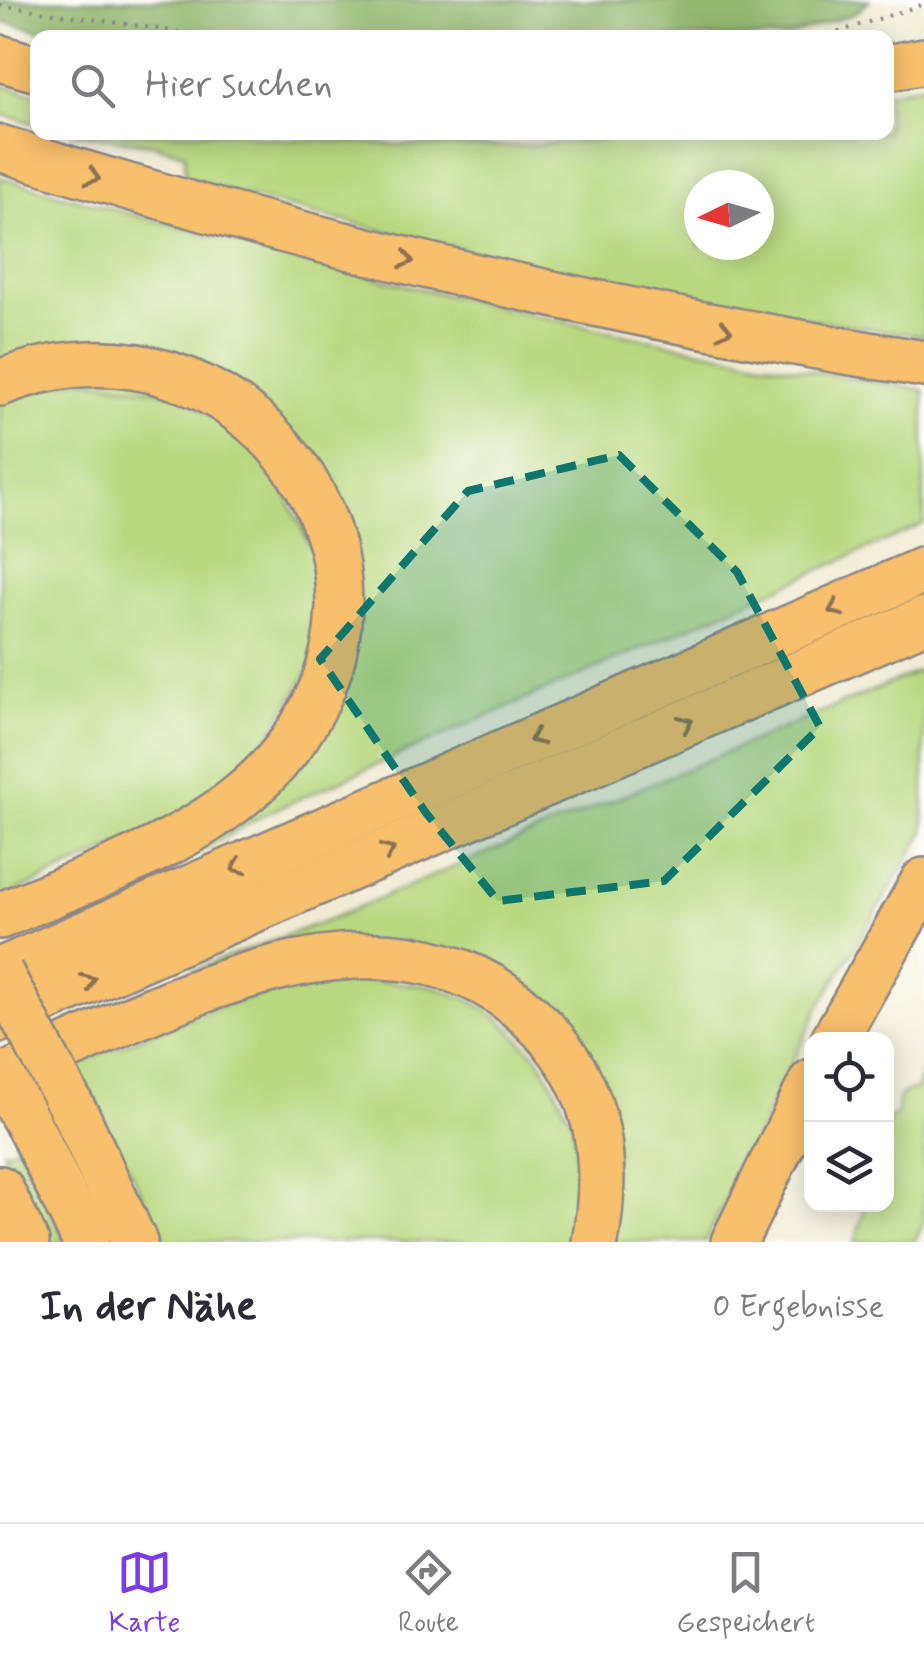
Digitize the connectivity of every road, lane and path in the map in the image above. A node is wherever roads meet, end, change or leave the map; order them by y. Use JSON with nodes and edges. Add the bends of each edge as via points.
{"nodes":[{"id":1,"x":0,"y":4,"type":"edge"},
{"id":2,"x":924,"y":4,"type":"edge"},
{"id":3,"x":167,"y":30,"type":"edge"},
{"id":4,"x":844,"y":30,"type":"edge"},
{"id":5,"x":0,"y":58,"type":"edge"},
{"id":6,"x":924,"y":61,"type":"edge"},
{"id":7,"x":30,"y":67,"type":"edge"},
{"id":8,"x":894,"y":67,"type":"edge"},
{"id":9,"x":0,"y":148,"type":"edge"},
{"id":10,"x":924,"y":364,"type":"edge"},
{"id":11,"x":0,"y":383,"type":"edge"},
{"id":12,"x":924,"y":570,"type":"edge"},
{"id":13,"x":924,"y":620,"type":"edge"},
{"id":14,"x":924,"y":881,"type":"edge"},
{"id":15,"x":0,"y":916,"type":"edge"},
{"id":16,"x":0,"y":972,"type":"edge"},
{"id":17,"x":0,"y":1020,"type":"edge"},
{"id":18,"x":839,"y":1032,"type":"edge"},
{"id":19,"x":0,"y":1075,"type":"edge"},
{"id":20,"x":804,"y":1098,"type":"edge"},
{"id":21,"x":86,"y":1136,"type":"junction"},
{"id":22,"x":0,"y":1189,"type":"edge"},
{"id":23,"x":26,"y":1242,"type":"edge"},
{"id":24,"x":86,"y":1242,"type":"edge"},
{"id":25,"x":134,"y":1242,"type":"edge"},
{"id":26,"x":152,"y":1242,"type":"edge"},
{"id":27,"x":595,"y":1242,"type":"edge"},
{"id":28,"x":734,"y":1242,"type":"edge"}],
"edges":[{"from":1,"to":3,"type":"path"},
{"from":2,"to":4,"type":"path"},
{"from":5,"to":7,"type":"highway"},
{"from":6,"to":8,"type":"highway"},
{"from":9,"to":10,"type":"highway","one_way":true,"via":[[125,187],[531,290]]},
{"from":11,"to":15,"type":"highway","via":[[57,366],[115,362],[166,372],[224,397],[298,468],[324,521],[338,600],[314,706],[264,775],[163,844]]},
{"from":12,"to":16,"type":"highway","one_way":true},
{"from":17,"to":13,"type":"highway","one_way":true},
{"from":14,"to":18,"type":"highway"},
{"from":16,"to":21,"type":"highway","bridge":true},
{"from":19,"to":24,"type":"highway","bridge":true},
{"from":19,"to":27,"type":"highway","via":[[150,1009],[267,969],[356,957],[438,962],[505,996],[544,1029],[570,1066],[600,1144],[603,1194]]},
{"from":20,"to":28,"type":"highway"},
{"from":21,"to":25,"type":"highway"},
{"from":21,"to":26,"type":"highway"},
{"from":22,"to":23,"type":"highway"}]}
